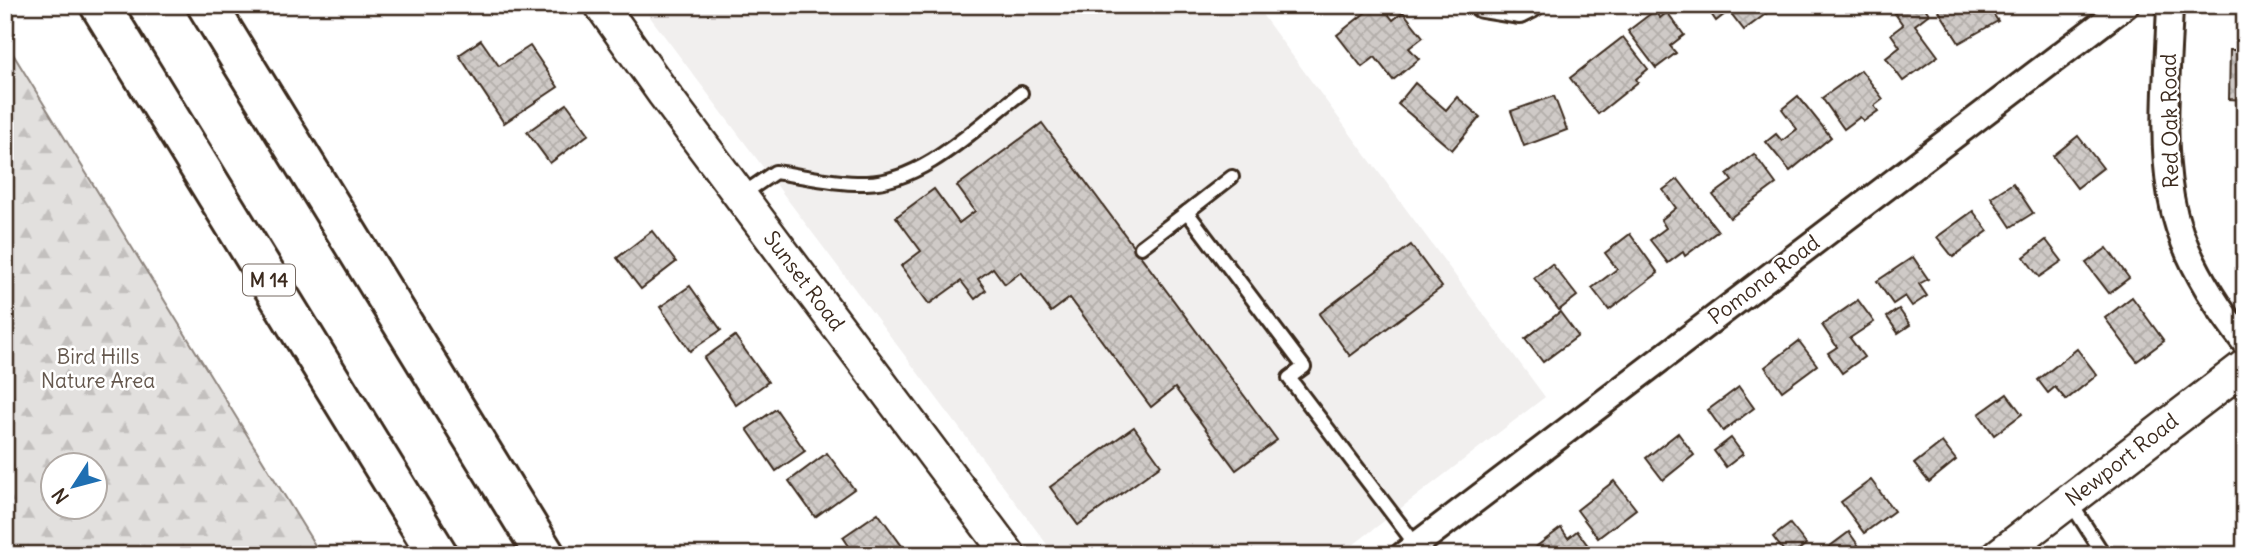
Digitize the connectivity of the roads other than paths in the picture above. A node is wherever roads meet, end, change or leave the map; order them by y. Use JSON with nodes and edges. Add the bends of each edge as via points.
{"nodes":[{"id":1,"x":100,"y":5,"type":"edge"},
{"id":2,"x":207,"y":5,"type":"edge"},
{"id":3,"x":601,"y":5,"type":"edge"},
{"id":4,"x":1482,"y":5,"type":"edge"},
{"id":5,"x":1531,"y":5,"type":"edge"},
{"id":6,"x":2126,"y":5,"type":"edge"},
{"id":7,"x":2170,"y":5,"type":"edge"},
{"id":8,"x":1021,"y":93,"type":"dead end"},
{"id":9,"x":1232,"y":177,"type":"dead end"},
{"id":10,"x":740,"y":196,"type":"junction"},
{"id":11,"x":1187,"y":212,"type":"junction"},
{"id":12,"x":1141,"y":247,"type":"dead end"},
{"id":13,"x":2245,"y":343,"type":"edge"},
{"id":14,"x":2245,"y":366,"type":"edge"},
{"id":15,"x":2069,"y":501,"type":"junction"},
{"id":16,"x":1409,"y":550,"type":"edge"},
{"id":17,"x":438,"y":555,"type":"edge"},
{"id":18,"x":545,"y":555,"type":"edge"},
{"id":19,"x":1009,"y":555,"type":"edge"},
{"id":20,"x":1999,"y":555,"type":"edge"},
{"id":21,"x":2104,"y":555,"type":"edge"}],
"edges":[{"from":1,"to":17,"type":"highway","number":"M 14"},
{"from":2,"to":18,"type":"highway"},
{"from":3,"to":10,"type":"street","name":"Sunset Road"},
{"from":4,"to":5,"type":"street","via":[[1519,11]]},
{"from":6,"to":16,"type":"street","name":"Pomona Road"},
{"from":7,"to":13,"type":"street","name":"Red Oak Road","via":[[2166,148],[2171,198],[2206,288]]},
{"from":8,"to":10,"type":"lane","via":[[921,169],[898,179],[865,184],[775,172]]},
{"from":9,"to":11,"type":"lane"},
{"from":10,"to":19,"type":"street","name":"Sunset Road"},
{"from":11,"to":12,"type":"lane"},
{"from":11,"to":16,"type":"lane","via":[[1304,367],[1289,378]]},
{"from":14,"to":15,"type":"street","name":"Newport Road"},
{"from":15,"to":20,"type":"street","name":"Newport Road"},
{"from":15,"to":21,"type":"lane"}]}
